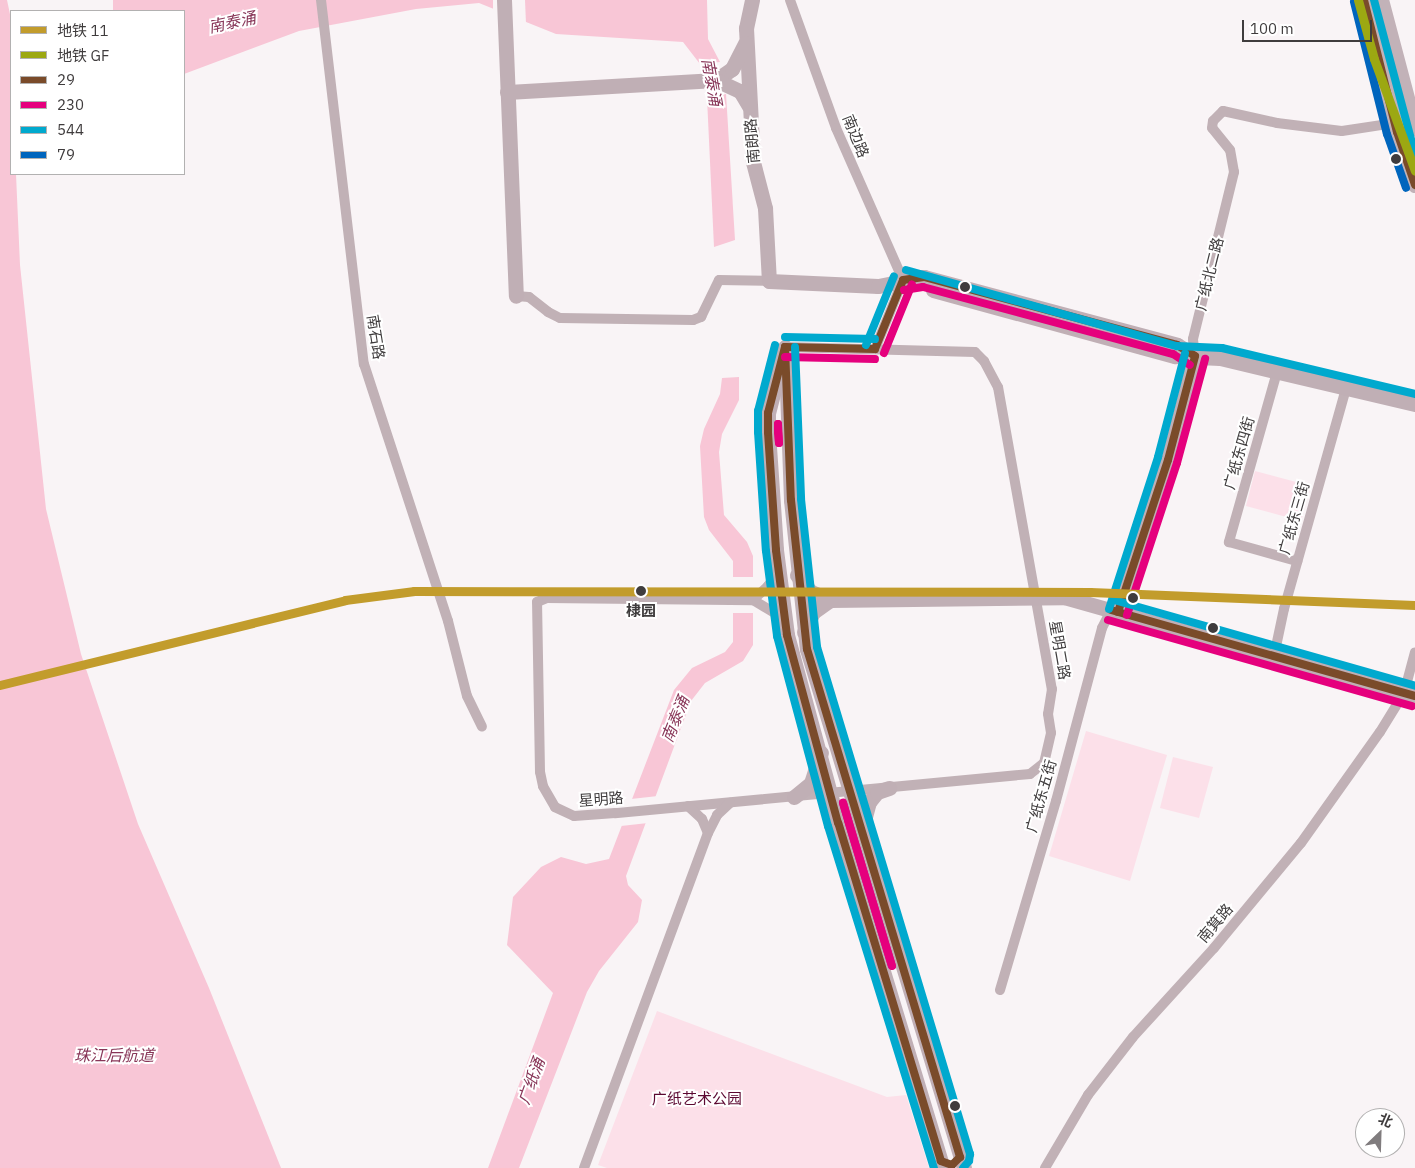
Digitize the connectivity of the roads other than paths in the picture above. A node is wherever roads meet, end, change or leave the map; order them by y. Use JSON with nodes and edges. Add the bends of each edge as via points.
{"nodes":[{"id":1,"x":321,"y":0,"type":"edge"},
{"id":2,"x":504,"y":0,"type":"edge"},
{"id":3,"x":513,"y":0,"type":"edge"},
{"id":4,"x":752,"y":0,"type":"edge"},
{"id":5,"x":790,"y":0,"type":"edge"},
{"id":6,"x":1364,"y":0,"type":"edge"},
{"id":7,"x":1382,"y":2,"type":"edge"},
{"id":8,"x":746,"y":40,"type":"junction"},
{"id":9,"x":510,"y":48,"type":"junction"},
{"id":10,"x":716,"y":80,"type":"junction"},
{"id":11,"x":512,"y":92,"type":"junction"},
{"id":12,"x":750,"y":107,"type":"junction"},
{"id":13,"x":1395,"y":123,"type":"junction"},
{"id":14,"x":1415,"y":129,"type":"edge"},
{"id":15,"x":1415,"y":184,"type":"edge"},
{"id":16,"x":903,"y":280,"type":"junction"},
{"id":17,"x":769,"y":281,"type":"junction"},
{"id":18,"x":520,"y":296,"type":"joint"},
{"id":19,"x":785,"y":347,"type":"junction"},
{"id":20,"x":876,"y":349,"type":"junction"},
{"id":21,"x":1195,"y":356,"type":"junction"},
{"id":22,"x":1277,"y":372,"type":"junction"},
{"id":23,"x":1346,"y":388,"type":"junction"},
{"id":24,"x":1415,"y":404,"type":"edge"},
{"id":25,"x":1297,"y":560,"type":"junction"},
{"id":26,"x":779,"y":571,"type":"junction"},
{"id":27,"x":797,"y":575,"type":"junction"},
{"id":28,"x":1035,"y":596,"type":"junction"},
{"id":29,"x":757,"y":599,"type":"junction"},
{"id":30,"x":830,"y":600,"type":"junction"},
{"id":31,"x":1114,"y":611,"type":"junction"},
{"id":32,"x":785,"y":619,"type":"junction"},
{"id":33,"x":804,"y":633,"type":"junction"},
{"id":34,"x":1415,"y":652,"type":"edge"},
{"id":35,"x":1274,"y":656,"type":"junction"},
{"id":36,"x":1410,"y":695,"type":"edge"},
{"id":37,"x":825,"y":712,"type":"junction"},
{"id":38,"x":810,"y":718,"type":"junction"},
{"id":39,"x":482,"y":727,"type":"dead end"},
{"id":40,"x":821,"y":753,"type":"junction"},
{"id":41,"x":889,"y":788,"type":"junction"},
{"id":42,"x":850,"y":792,"type":"junction"},
{"id":43,"x":832,"y":793,"type":"junction"},
{"id":44,"x":794,"y":797,"type":"junction"},
{"id":45,"x":730,"y":803,"type":"junction"},
{"id":46,"x":684,"y":807,"type":"junction"},
{"id":47,"x":862,"y":829,"type":"junction"},
{"id":48,"x":708,"y":833,"type":"junction"},
{"id":49,"x":873,"y":868,"type":"junction"},
{"id":50,"x":854,"y":874,"type":"junction"},
{"id":51,"x":1000,"y":990,"type":"dead end"},
{"id":52,"x":962,"y":1162,"type":"edge"},
{"id":53,"x":942,"y":1164,"type":"edge"},
{"id":54,"x":584,"y":1168,"type":"edge"},
{"id":55,"x":1045,"y":1168,"type":"edge"}],
"edges":[{"from":1,"to":39,"type":"street","name":"南石路","via":[[364,364],[448,621],[467,696]]},
{"from":2,"to":9,"type":"street"},
{"from":3,"to":9,"type":"street"},
{"from":4,"to":8,"type":"street","name":"南朗路"},
{"from":5,"to":16,"type":"street","name":"南边路","via":[[836,128]]},
{"from":6,"to":13,"type":"main road"},
{"from":7,"to":14,"type":"main road"},
{"from":8,"to":10,"type":"street","via":[[736,63]]},
{"from":8,"to":12,"type":"street","name":"南朗路"},
{"from":9,"to":11,"type":"street"},
{"from":10,"to":11,"type":"street"},
{"from":10,"to":12,"type":"street","via":[[740,90]]},
{"from":11,"to":18,"type":"street"},
{"from":12,"to":17,"type":"street","name":"南朗路","via":[[753,162],[766,214]]},
{"from":13,"to":15,"type":"main road"},
{"from":13,"to":21,"type":"street","name":"广纸北二路","via":[[1342,131],[1277,123],[1223,111],[1213,121],[1212,128],[1230,150],[1234,172],[1193,339]]},
{"from":16,"to":17,"type":"street","via":[[878,286]]},
{"from":16,"to":20,"type":"street"},
{"from":16,"to":21,"type":"street","via":[[924,277],[1177,345]]},
{"from":17,"to":18,"type":"street","via":[[719,280],[701,317],[693,320],[560,318]]},
{"from":19,"to":20,"type":"street"},
{"from":19,"to":26,"type":"street","via":[[768,422]]},
{"from":19,"to":27,"type":"street"},
{"from":20,"to":28,"type":"street","name":"星明二路","via":[[975,352],[984,361],[998,387]]},
{"from":21,"to":22,"type":"street"},
{"from":21,"to":31,"type":"street","name":"广纸北二路","via":[[1168,460]]},
{"from":22,"to":23,"type":"street"},
{"from":22,"to":25,"type":"street","name":"广纸东四街","via":[[1229,542]]},
{"from":23,"to":24,"type":"street"},
{"from":23,"to":25,"type":"street","name":"广纸东三街"},
{"from":25,"to":35,"type":"street","name":"广纸东三街"},
{"from":26,"to":29,"type":"street"},
{"from":26,"to":32,"type":"street"},
{"from":27,"to":30,"type":"street","via":[[811,592]]},
{"from":27,"to":33,"type":"street"},
{"from":28,"to":30,"type":"street"},
{"from":28,"to":31,"type":"street","via":[[1064,597]]},
{"from":28,"to":41,"type":"street","name":"星明二路","via":[[1052,689],[1048,714],[1050,739],[1041,766],[1030,774]]},
{"from":29,"to":32,"type":"street"},
{"from":29,"to":46,"type":"street","name":"星明路","via":[[547,598],[537,602],[543,786],[555,807],[569,815]]},
{"from":30,"to":33,"type":"street","via":[[813,612]]},
{"from":31,"to":35,"type":"street"},
{"from":31,"to":51,"type":"street","name":"广纸东五街","via":[[1102,628],[1056,801]]},
{"from":32,"to":38,"type":"street","via":[[796,674]]},
{"from":33,"to":37,"type":"street"},
{"from":34,"to":36,"type":"street","name":"南箕路"},
{"from":35,"to":36,"type":"street"},
{"from":36,"to":55,"type":"street","name":"南箕路","via":[[1301,843],[1214,948],[1133,1037],[1088,1095]]},
{"from":37,"to":38,"type":"street","via":[[819,720]]},
{"from":37,"to":42,"type":"street"},
{"from":38,"to":40,"type":"street"},
{"from":40,"to":43,"type":"street"},
{"from":40,"to":44,"type":"street","via":[[811,783]]},
{"from":41,"to":42,"type":"street","name":"星明二路"},
{"from":41,"to":47,"type":"street","via":[[877,792],[869,802],[863,815]]},
{"from":42,"to":43,"type":"street","name":"星明路"},
{"from":42,"to":47,"type":"street"},
{"from":43,"to":44,"type":"street","name":"星明路"},
{"from":43,"to":50,"type":"street"},
{"from":44,"to":45,"type":"street","name":"星明路"},
{"from":45,"to":46,"type":"street","name":"星明路"},
{"from":45,"to":48,"type":"street","via":[[721,810]]},
{"from":46,"to":48,"type":"street","via":[[702,819]]},
{"from":47,"to":49,"type":"street"},
{"from":48,"to":54,"type":"street"},
{"from":49,"to":50,"type":"street","via":[[862,864]]},
{"from":49,"to":52,"type":"street"},
{"from":50,"to":53,"type":"street"},
{"from":52,"to":53,"type":"street"}]}
